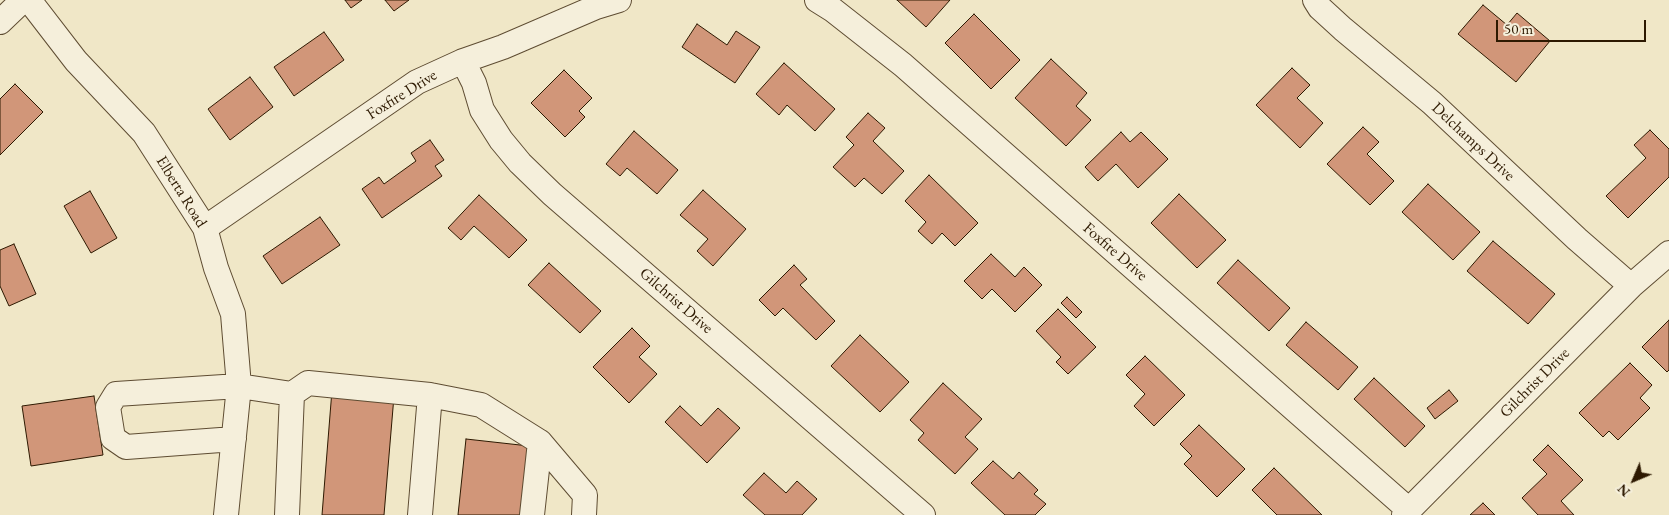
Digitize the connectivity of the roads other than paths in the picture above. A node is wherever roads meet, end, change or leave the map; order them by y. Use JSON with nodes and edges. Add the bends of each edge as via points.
{"nodes":[{"id":1,"x":23,"y":0,"type":"edge"},
{"id":2,"x":29,"y":0,"type":"edge"},
{"id":3,"x":619,"y":0,"type":"edge"},
{"id":4,"x":817,"y":0,"type":"edge"},
{"id":5,"x":1315,"y":0,"type":"edge"},
{"id":6,"x":0,"y":22,"type":"edge"},
{"id":7,"x":463,"y":60,"type":"junction"},
{"id":8,"x":205,"y":228,"type":"junction"},
{"id":9,"x":1669,"y":252,"type":"edge"},
{"id":10,"x":1631,"y":286,"type":"junction"},
{"id":11,"x":239,"y":386,"type":"junction"},
{"id":12,"x":292,"y":394,"type":"junction"},
{"id":13,"x":430,"y":395,"type":"junction"},
{"id":14,"x":234,"y":439,"type":"junction"},
{"id":15,"x":540,"y":442,"type":"junction"},
{"id":16,"x":1406,"y":513,"type":"edge"},
{"id":17,"x":226,"y":515,"type":"edge"},
{"id":18,"x":287,"y":515,"type":"edge"},
{"id":19,"x":420,"y":515,"type":"edge"},
{"id":20,"x":532,"y":515,"type":"edge"},
{"id":21,"x":584,"y":515,"type":"edge"},
{"id":22,"x":923,"y":515,"type":"edge"}],
"edges":[{"from":1,"to":6,"type":"street"},
{"from":2,"to":8,"type":"street","name":"Elberta Road","via":[[76,60],[144,134]]},
{"from":3,"to":7,"type":"street","name":"Foxfire Drive"},
{"from":4,"to":16,"type":"street","name":"Foxfire Drive","via":[[903,66]]},
{"from":5,"to":10,"type":"street","name":"Delchamps Drive","via":[[1342,29],[1432,103]]},
{"from":7,"to":8,"type":"street","name":"Foxfire Drive","via":[[417,82]]},
{"from":7,"to":22,"type":"street","name":"Gilchrist Drive","via":[[482,110],[520,164]]},
{"from":8,"to":11,"type":"street","name":"Elberta Road","via":[[233,314]]},
{"from":9,"to":10,"type":"street","name":"Gilchrist Drive"},
{"from":10,"to":16,"type":"street","name":"Gilchrist Drive"},
{"from":11,"to":12,"type":"street"},
{"from":11,"to":14,"type":"street","name":"Elberta Road"},
{"from":11,"to":14,"type":"street","via":[[116,394],[108,407],[113,438],[126,447]]},
{"from":12,"to":13,"type":"street","via":[[308,383]]},
{"from":12,"to":18,"type":"street"},
{"from":13,"to":15,"type":"street","via":[[481,405]]},
{"from":13,"to":19,"type":"street"},
{"from":14,"to":17,"type":"street","name":"Elberta Road"},
{"from":15,"to":20,"type":"street"},
{"from":15,"to":21,"type":"street","via":[[585,495]]}]}
